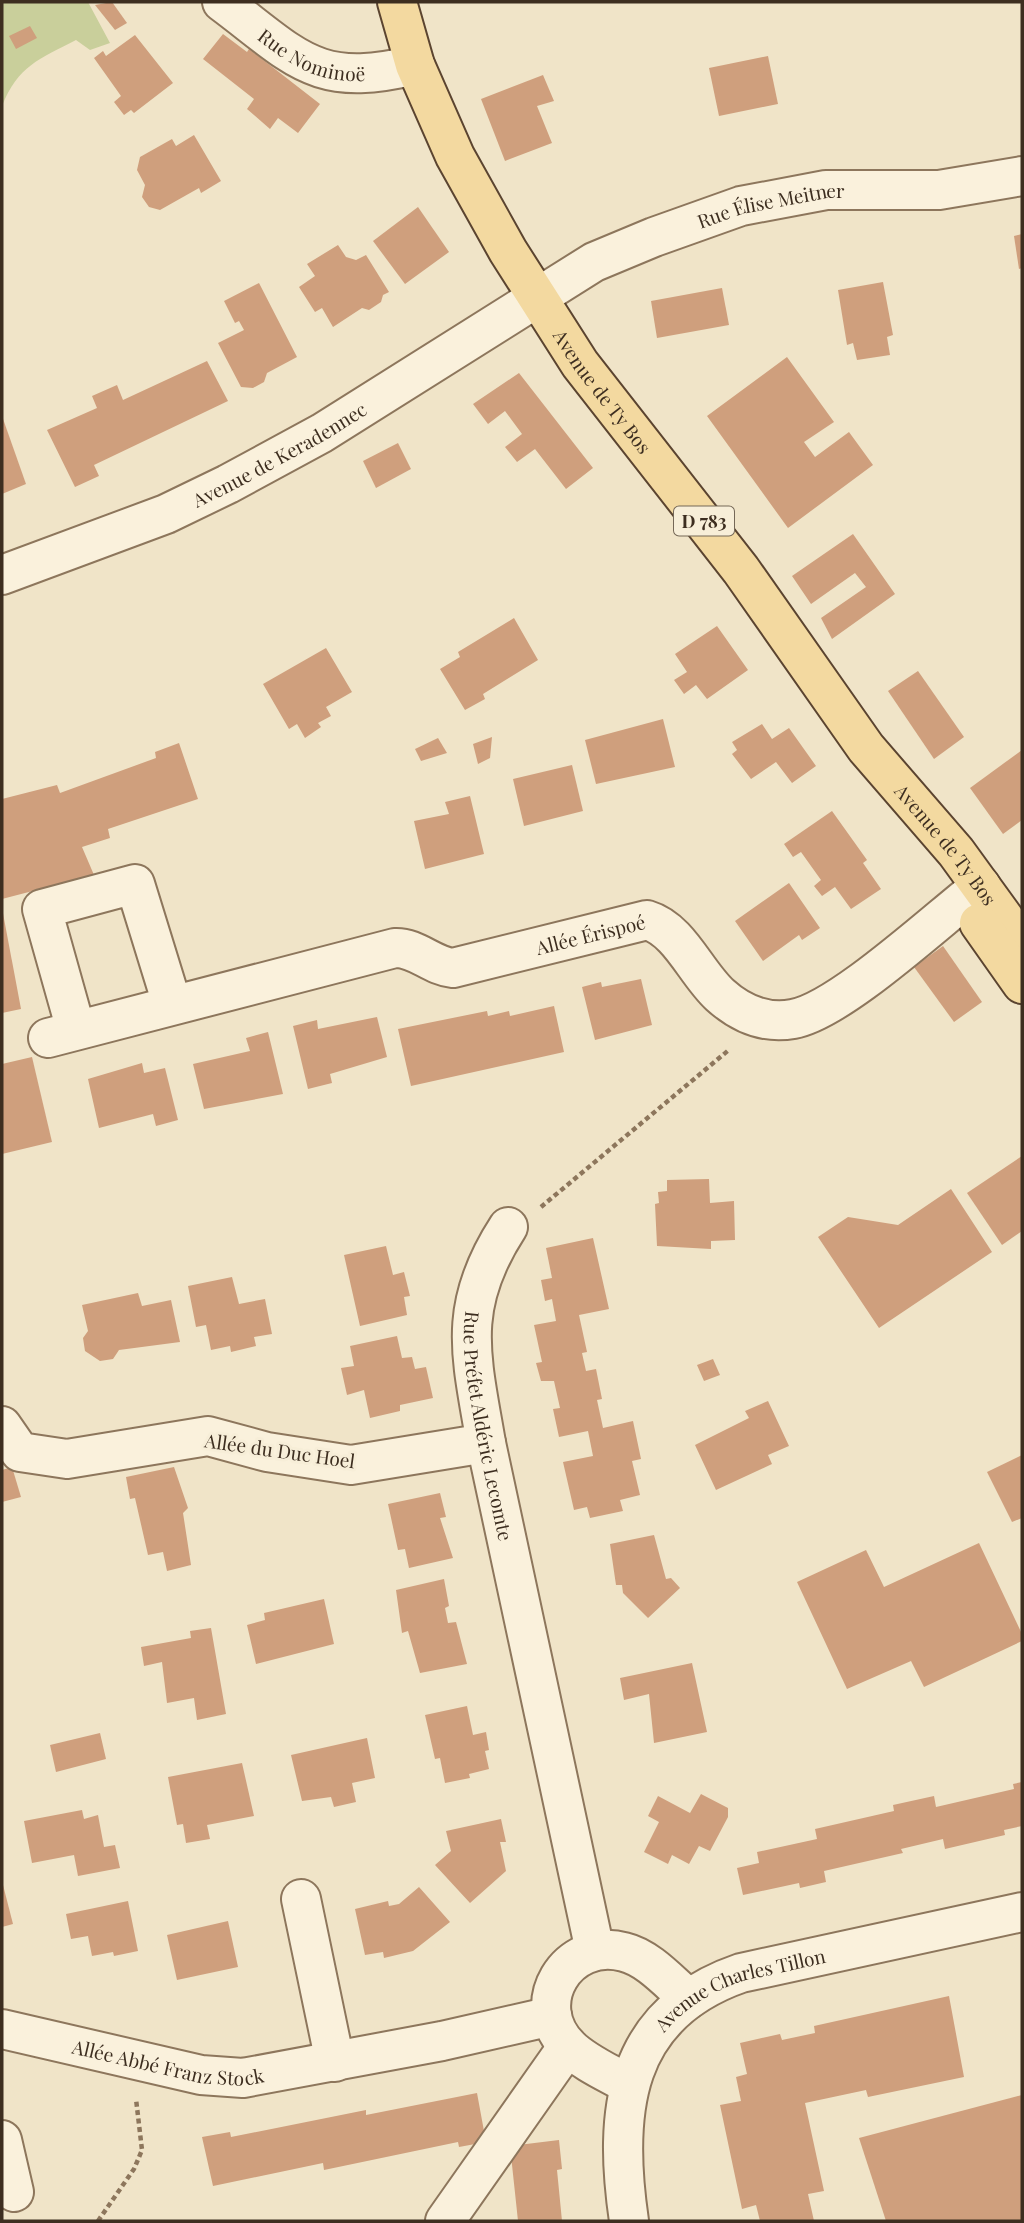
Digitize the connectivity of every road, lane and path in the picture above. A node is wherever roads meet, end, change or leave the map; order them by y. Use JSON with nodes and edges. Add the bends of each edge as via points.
{"nodes":[{"id":1,"x":222,"y":2,"type":"edge"},
{"id":2,"x":397,"y":2,"type":"edge"},
{"id":3,"x":415,"y":65,"type":"junction"},
{"id":4,"x":1022,"y":176,"type":"edge"},
{"id":5,"x":537,"y":298,"type":"junction"},
{"id":6,"x":2,"y":575,"type":"edge"},
{"id":7,"x":972,"y":893,"type":"junction"},
{"id":8,"x":1017,"y":957,"type":"edge"},
{"id":9,"x":172,"y":1004,"type":"junction"},
{"id":10,"x":758,"y":1019,"type":"junction"},
{"id":11,"x":508,"y":1227,"type":"joint"},
{"id":12,"x":2,"y":1427,"type":"edge"},
{"id":13,"x":486,"y":1443,"type":"junction"},
{"id":14,"x":301,"y":1899,"type":"dead end"},
{"id":15,"x":1022,"y":1912,"type":"edge"},
{"id":16,"x":595,"y":1951,"type":"junction"},
{"id":17,"x":689,"y":1999,"type":"junction"},
{"id":18,"x":2,"y":2029,"type":"edge"},
{"id":19,"x":560,"y":2031,"type":"junction"},
{"id":20,"x":140,"y":2060,"type":"junction"},
{"id":21,"x":335,"y":2062,"type":"junction"},
{"id":22,"x":628,"y":2084,"type":"junction"},
{"id":23,"x":2,"y":2140,"type":"edge"},
{"id":24,"x":14,"y":2192,"type":"dead end"},
{"id":25,"x":98,"y":2221,"type":"edge"},
{"id":26,"x":445,"y":2221,"type":"edge"},
{"id":27,"x":629,"y":2221,"type":"edge"}],
"edges":[{"from":1,"to":3,"type":"street","name":"Rue Nominoë","via":[[312,67],[361,75]]},
{"from":2,"to":3,"type":"main road","name":"Avenue de Ty Bos","number":"D 783"},
{"from":3,"to":5,"type":"main road","name":"Avenue de Ty Bos","number":"D 783","via":[[454,156]]},
{"from":4,"to":5,"type":"street","name":"Rue Élise Meitner","via":[[939,190],[826,190],[741,206],[594,262]]},
{"from":5,"to":6,"type":"street","name":"Avenue de Keradennec","via":[[322,433],[228,484],[106,538]]},
{"from":5,"to":7,"type":"main road","name":"Avenue de Ty Bos","number":"D 783","via":[[580,364],[741,570],[866,748],[915,802]]},
{"from":7,"to":8,"type":"main road","name":"Avenue de Ty Bos","number":"D 783"},
{"from":7,"to":10,"type":"street","via":[[853,988],[817,1011],[795,1019]]},
{"from":9,"to":9,"type":"street","name":"Allée Érispoé","via":[[62,1034],[42,909],[135,884]]},
{"from":9,"to":10,"type":"street","name":"Allée Érispoé","via":[[395,948],[453,968],[647,920],[667,929],[721,996]]},
{"from":10,"to":11,"type":"path","via":[[728,1051],[521,1224]]},
{"from":11,"to":13,"type":"street","name":"Rue Préfet Aldéric Lecomte","via":[[483,1270],[471,1318]]},
{"from":12,"to":13,"type":"street","name":"Allée du Duc Hoel","via":[[20,1452],[67,1459],[208,1436],[267,1452],[351,1465]]},
{"from":13,"to":16,"type":"street","name":"Rue Préfet Aldéric Lecomte"},
{"from":14,"to":21,"type":"street"},
{"from":15,"to":17,"type":"street","name":"Avenue Charles Tillon","via":[[741,1973]]},
{"from":16,"to":17,"type":"street","via":[[626,1952]]},
{"from":16,"to":19,"type":"street","via":[[574,1959],[554,1984]]},
{"from":17,"to":22,"type":"street","name":"Avenue Charles Tillon","via":[[651,2042]]},
{"from":18,"to":20,"type":"street","name":"Allée Abbé Franz Stock"},
{"from":19,"to":21,"type":"street","name":"Allée Abbé Franz Stock"},
{"from":19,"to":22,"type":"street"},
{"from":19,"to":26,"type":"street"},
{"from":20,"to":21,"type":"street","name":"Allée Abbé Franz Stock","via":[[201,2075],[243,2078]]},
{"from":20,"to":25,"type":"path","via":[[134,2090],[142,2150]]},
{"from":22,"to":27,"type":"street","name":"Avenue Charles Tillon","via":[[622,2164]]},
{"from":23,"to":24,"type":"street"}]}
